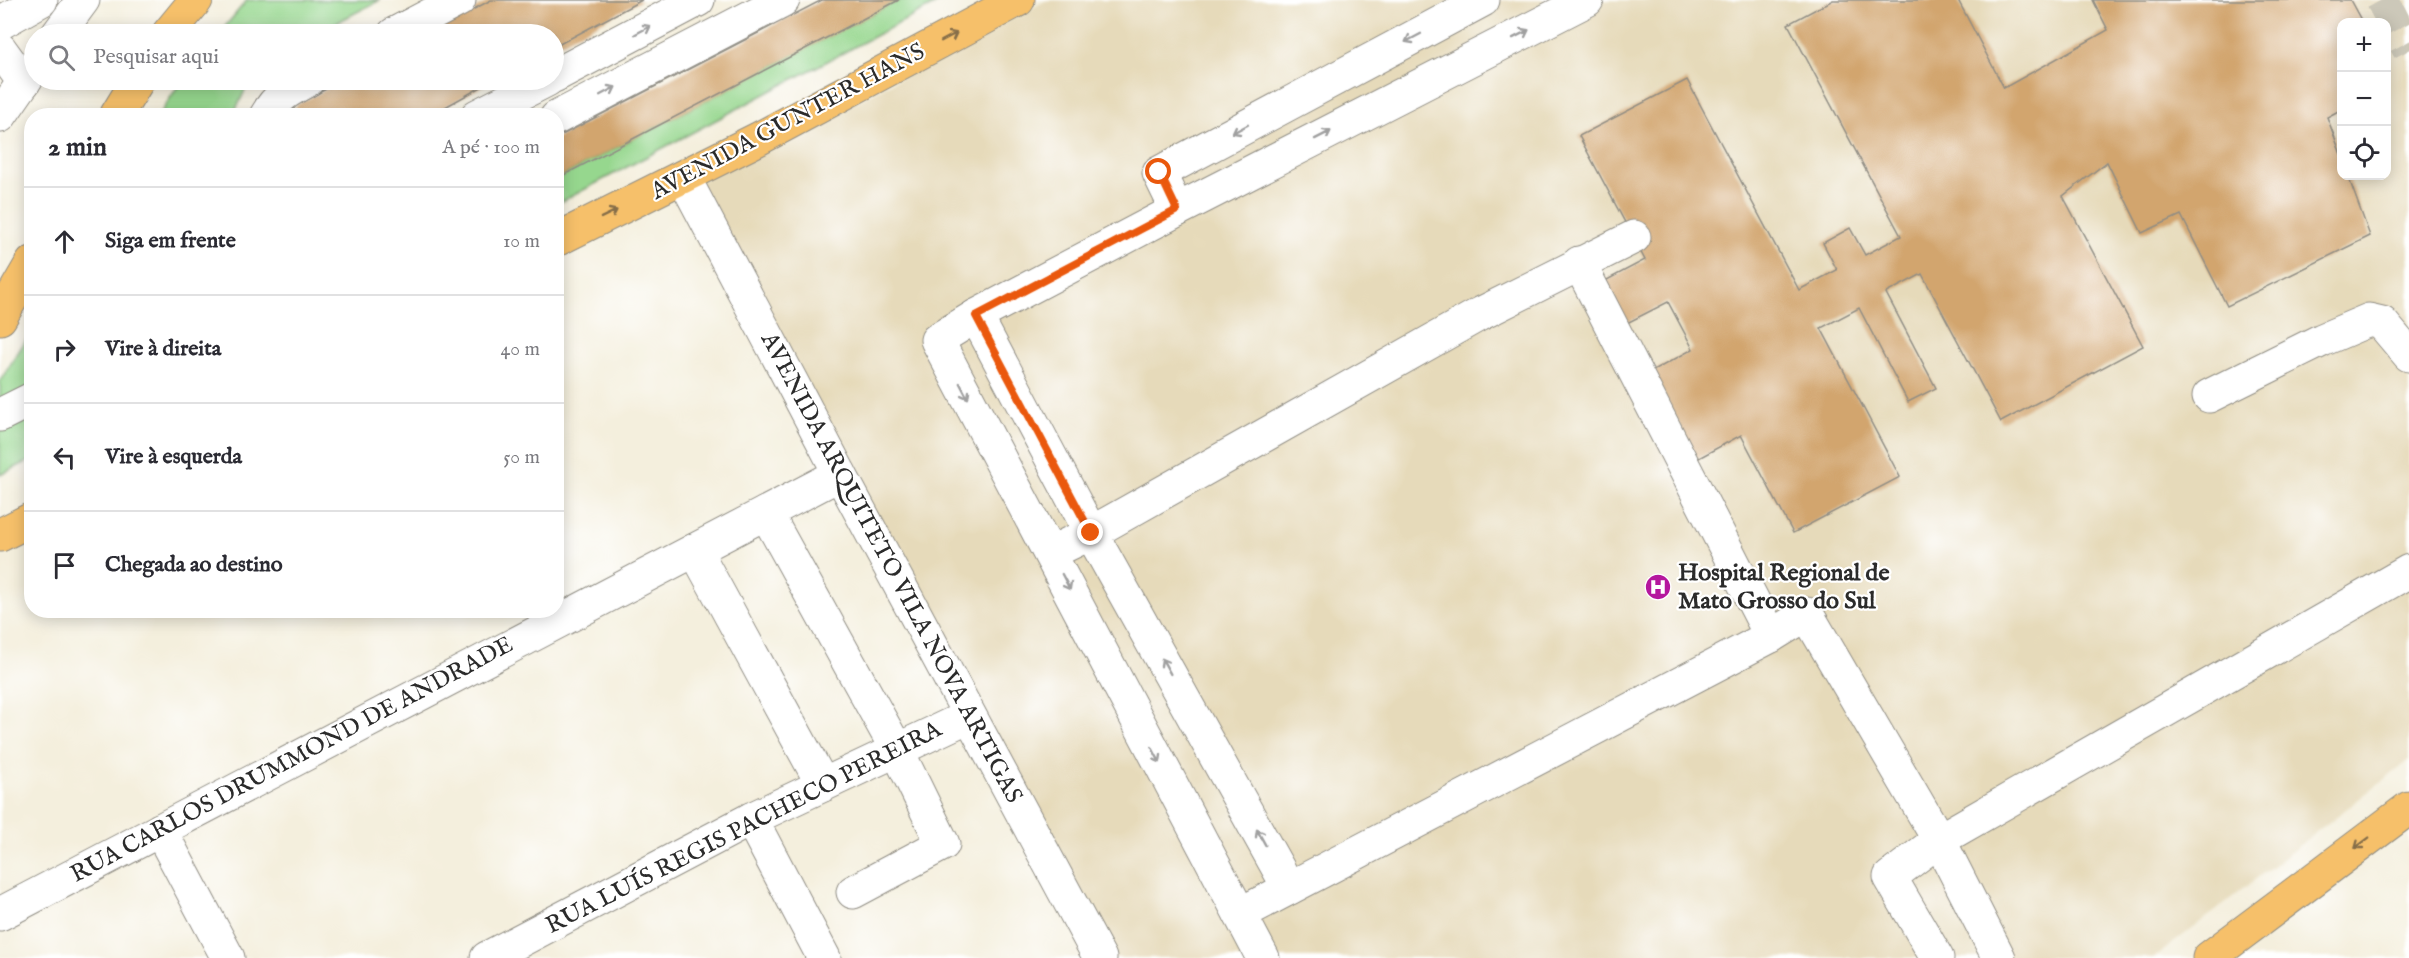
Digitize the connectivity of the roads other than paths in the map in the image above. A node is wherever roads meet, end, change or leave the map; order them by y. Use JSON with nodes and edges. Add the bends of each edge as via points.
{"nodes":[{"id":1,"x":41,"y":0,"type":"edge"},
{"id":2,"x":83,"y":0,"type":"edge"},
{"id":3,"x":196,"y":0,"type":"edge"},
{"id":4,"x":459,"y":0,"type":"edge"},
{"id":5,"x":698,"y":0,"type":"edge"},
{"id":6,"x":783,"y":0,"type":"edge"},
{"id":7,"x":1018,"y":0,"type":"edge"},
{"id":8,"x":1483,"y":0,"type":"edge"},
{"id":9,"x":1587,"y":0,"type":"edge"},
{"id":10,"x":1436,"y":11,"type":"edge"},
{"id":11,"x":0,"y":23,"type":"edge"},
{"id":12,"x":65,"y":24,"type":"edge"},
{"id":13,"x":176,"y":24,"type":"edge"},
{"id":14,"x":413,"y":24,"type":"edge"},
{"id":15,"x":0,"y":49,"type":"edge"},
{"id":16,"x":1469,"y":61,"type":"junction"},
{"id":17,"x":24,"y":71,"type":"edge"},
{"id":18,"x":564,"y":71,"type":"edge"},
{"id":19,"x":24,"y":82,"type":"edge"},
{"id":20,"x":132,"y":90,"type":"edge"},
{"id":21,"x":288,"y":90,"type":"edge"},
{"id":22,"x":528,"y":90,"type":"edge"},
{"id":23,"x":121,"y":108,"type":"edge"},
{"id":24,"x":271,"y":108,"type":"edge"},
{"id":25,"x":493,"y":108,"type":"edge"},
{"id":26,"x":564,"y":114,"type":"edge"},
{"id":27,"x":0,"y":116,"type":"edge"},
{"id":28,"x":684,"y":178,"type":"junction"},
{"id":29,"x":1177,"y":210,"type":"junction"},
{"id":30,"x":564,"y":236,"type":"edge"},
{"id":31,"x":1634,"y":237,"type":"dead end"},
{"id":32,"x":1579,"y":263,"type":"junction"},
{"id":33,"x":24,"y":277,"type":"edge"},
{"id":34,"x":976,"y":316,"type":"junction"},
{"id":35,"x":0,"y":318,"type":"edge"},
{"id":36,"x":2409,"y":355,"type":"edge"},
{"id":37,"x":2210,"y":396,"type":"dead end"},
{"id":38,"x":24,"y":403,"type":"edge"},
{"id":39,"x":0,"y":415,"type":"edge"},
{"id":40,"x":840,"y":474,"type":"junction"},
{"id":41,"x":766,"y":513,"type":"junction"},
{"id":42,"x":24,"y":523,"type":"edge"},
{"id":43,"x":1091,"y":533,"type":"junction"},
{"id":44,"x":0,"y":535,"type":"edge"},
{"id":45,"x":695,"y":550,"type":"junction"},
{"id":46,"x":1050,"y":553,"type":"junction"},
{"id":47,"x":2409,"y":571,"type":"edge"},
{"id":48,"x":1771,"y":636,"type":"junction"},
{"id":49,"x":969,"y":716,"type":"junction"},
{"id":50,"x":897,"y":750,"type":"junction"},
{"id":51,"x":823,"y":784,"type":"junction"},
{"id":52,"x":2409,"y":807,"type":"edge"},
{"id":53,"x":751,"y":819,"type":"junction"},
{"id":54,"x":160,"y":830,"type":"junction"},
{"id":55,"x":1939,"y":840,"type":"junction"},
{"id":56,"x":1289,"y":888,"type":"junction"},
{"id":57,"x":853,"y":892,"type":"dead end"},
{"id":58,"x":0,"y":914,"type":"edge"},
{"id":59,"x":1240,"y":914,"type":"junction"},
{"id":60,"x":507,"y":953,"type":"edge"},
{"id":61,"x":228,"y":958,"type":"edge"},
{"id":62,"x":824,"y":958,"type":"edge"},
{"id":63,"x":1101,"y":958,"type":"edge"},
{"id":64,"x":1263,"y":958,"type":"edge"},
{"id":65,"x":1937,"y":958,"type":"edge"},
{"id":66,"x":1999,"y":958,"type":"edge"},
{"id":67,"x":2209,"y":958,"type":"edge"}],
"edges":[{"from":1,"to":11,"type":"street"},
{"from":2,"to":12,"type":"street"},
{"from":3,"to":13,"type":"main road"},
{"from":4,"to":14,"type":"street"},
{"from":18,"to":5,"type":"street","one_way":true},
{"from":26,"to":6,"type":"street","one_way":true},
{"from":28,"to":7,"type":"main road","name":"AVENIDA GUNTER HANS","one_way":true},
{"from":8,"to":10,"type":"street"},
{"from":16,"to":9,"type":"street","one_way":true},
{"from":10,"to":16,"type":"street"},
{"from":10,"to":29,"type":"street","one_way":true,"via":[[1159,172]]},
{"from":15,"to":17,"type":"street"},
{"from":29,"to":16,"type":"street","one_way":true},
{"from":19,"to":27,"type":"street"},
{"from":20,"to":23,"type":"main road"},
{"from":21,"to":24,"type":"street"},
{"from":22,"to":25,"type":"street"},
{"from":30,"to":28,"type":"main road","name":"AVENIDA GUNTER HANS","one_way":true},
{"from":28,"to":40,"type":"street","name":"AVENIDA ARQUITETO VILA NOVA ARTIGAS"},
{"from":29,"to":34,"type":"street"},
{"from":31,"to":32,"type":"street"},
{"from":32,"to":43,"type":"street","via":[[1478,315]]},
{"from":32,"to":48,"type":"street"},
{"from":33,"to":35,"type":"main road"},
{"from":34,"to":43,"type":"street"},
{"from":34,"to":46,"type":"street","one_way":true,"via":[[937,340]]},
{"from":36,"to":37,"type":"street","via":[[2382,323],[2368,320]]},
{"from":38,"to":39,"type":"street"},
{"from":40,"to":41,"type":"street","name":"RUA CARLOS DRUMMOND DE ANDRADE"},
{"from":40,"to":49,"type":"street","name":"AVENIDA ARQUITETO VILA NOVA ARTIGAS"},
{"from":41,"to":45,"type":"street","name":"RUA CARLOS DRUMMOND DE ANDRADE"},
{"from":41,"to":50,"type":"street"},
{"from":42,"to":44,"type":"main road"},
{"from":43,"to":46,"type":"street"},
{"from":56,"to":43,"type":"street","one_way":true},
{"from":45,"to":51,"type":"street"},
{"from":45,"to":54,"type":"street","name":"RUA CARLOS DRUMMOND DE ANDRADE"},
{"from":46,"to":59,"type":"street","one_way":true},
{"from":47,"to":55,"type":"street"},
{"from":48,"to":55,"type":"street","via":[[1807,614]]},
{"from":48,"to":56,"type":"street"},
{"from":49,"to":50,"type":"street","name":"RUA LUÍS REGIS PACHECO PEREIRA"},
{"from":49,"to":63,"type":"street","name":"AVENIDA ARQUITETO VILA NOVA ARTIGAS"},
{"from":50,"to":51,"type":"street","name":"RUA LUÍS REGIS PACHECO PEREIRA"},
{"from":50,"to":57,"type":"street","via":[[943,844]]},
{"from":51,"to":53,"type":"street","name":"RUA LUÍS REGIS PACHECO PEREIRA"},
{"from":52,"to":67,"type":"main road","one_way":true},
{"from":53,"to":60,"type":"street","name":"RUA LUÍS REGIS PACHECO PEREIRA"},
{"from":53,"to":62,"type":"street"},
{"from":54,"to":58,"type":"street","name":"RUA CARLOS DRUMMOND DE ANDRADE"},
{"from":54,"to":61,"type":"street"},
{"from":55,"to":65,"type":"street","via":[[1890,877]]},
{"from":55,"to":66,"type":"street"},
{"from":56,"to":59,"type":"street"},
{"from":59,"to":64,"type":"street"}]}
